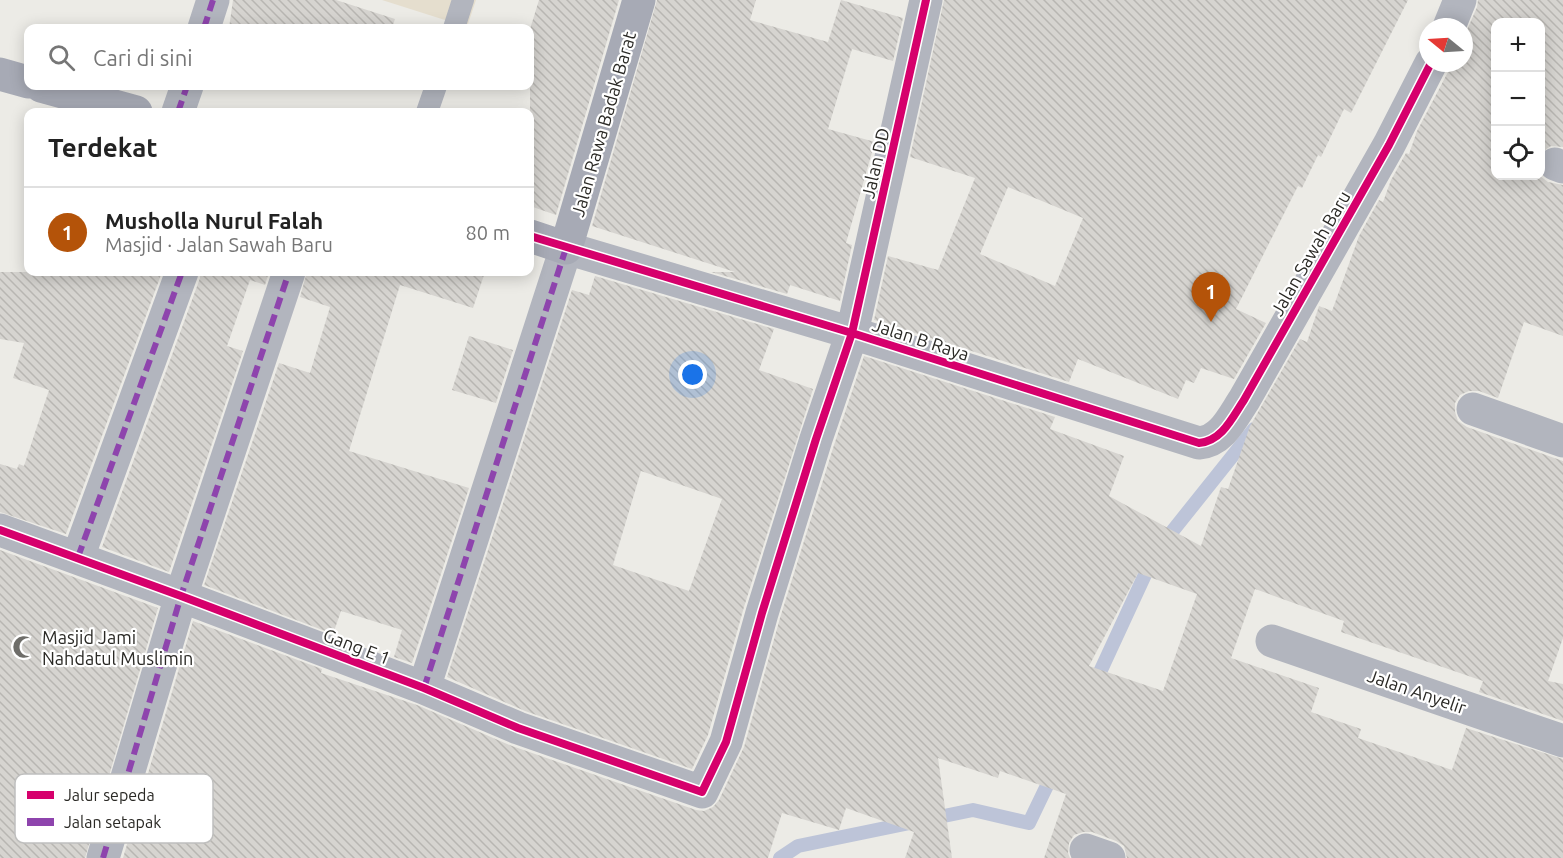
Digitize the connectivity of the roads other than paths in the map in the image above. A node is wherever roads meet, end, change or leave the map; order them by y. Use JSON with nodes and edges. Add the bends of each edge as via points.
{"nodes":[{"id":1,"x":213,"y":0,"type":"edge"},
{"id":2,"x":463,"y":0,"type":"edge"},
{"id":3,"x":639,"y":0,"type":"edge"},
{"id":4,"x":926,"y":0,"type":"edge"},
{"id":5,"x":1460,"y":0,"type":"edge"},
{"id":6,"x":1453,"y":18,"type":"edge"},
{"id":7,"x":205,"y":24,"type":"edge"},
{"id":8,"x":455,"y":24,"type":"edge"},
{"id":9,"x":1426,"y":72,"type":"edge"},
{"id":10,"x":0,"y":74,"type":"edge"},
{"id":11,"x":24,"y":81,"type":"edge"},
{"id":12,"x":56,"y":90,"type":"edge"},
{"id":13,"x":185,"y":90,"type":"edge"},
{"id":14,"x":435,"y":90,"type":"edge"},
{"id":15,"x":121,"y":108,"type":"edge"},
{"id":16,"x":179,"y":108,"type":"edge"},
{"id":17,"x":428,"y":108,"type":"edge"},
{"id":18,"x":534,"y":237,"type":"edge"},
{"id":19,"x":566,"y":248,"type":"junction"},
{"id":20,"x":181,"y":276,"type":"edge"},
{"id":21,"x":288,"y":276,"type":"edge"},
{"id":22,"x":852,"y":333,"type":"junction"},
{"id":23,"x":1473,"y":409,"type":"dead end"},
{"id":24,"x":1563,"y":441,"type":"edge"},
{"id":25,"x":1199,"y":443,"type":"joint"},
{"id":26,"x":0,"y":530,"type":"edge"},
{"id":27,"x":78,"y":557,"type":"junction"},
{"id":28,"x":181,"y":596,"type":"junction"},
{"id":29,"x":1272,"y":640,"type":"dead end"},
{"id":30,"x":424,"y":688,"type":"junction"},
{"id":31,"x":1563,"y":741,"type":"edge"},
{"id":32,"x":128,"y":774,"type":"edge"},
{"id":33,"x":702,"y":792,"type":"joint"},
{"id":34,"x":107,"y":843,"type":"edge"},
{"id":35,"x":103,"y":858,"type":"edge"}],
"edges":[{"from":1,"to":7,"type":"street"},
{"from":2,"to":8,"type":"lane"},
{"from":3,"to":19,"type":"street","name":"Jalan Rawa Badak Barat"},
{"from":4,"to":22,"type":"street","name":"Jalan DD"},
{"from":5,"to":6,"type":"street"},
{"from":9,"to":25,"type":"street","name":"Jalan Sawah Baru","via":[[1244,400],[1220,434],[1209,442]]},
{"from":10,"to":11,"type":"street"},
{"from":12,"to":15,"type":"street"},
{"from":13,"to":16,"type":"street"},
{"from":14,"to":17,"type":"lane"},
{"from":18,"to":19,"type":"street","name":"Jalan B Raya"},
{"from":19,"to":22,"type":"street","name":"Jalan B Raya"},
{"from":19,"to":30,"type":"street"},
{"from":20,"to":27,"type":"street"},
{"from":21,"to":28,"type":"street"},
{"from":22,"to":25,"type":"street","name":"Jalan B Raya"},
{"from":22,"to":33,"type":"street","name":"Jalan DD","via":[[762,613],[726,742]]},
{"from":23,"to":24,"type":"street"},
{"from":26,"to":27,"type":"street","name":"Gang E 1"},
{"from":27,"to":28,"type":"street","name":"Gang E 1"},
{"from":28,"to":30,"type":"street","name":"Gang E 1"},
{"from":28,"to":32,"type":"street"},
{"from":29,"to":31,"type":"street","name":"Jalan Anyelir"},
{"from":30,"to":33,"type":"street","name":"Gang E 1","via":[[518,728]]},
{"from":34,"to":35,"type":"street"}]}
